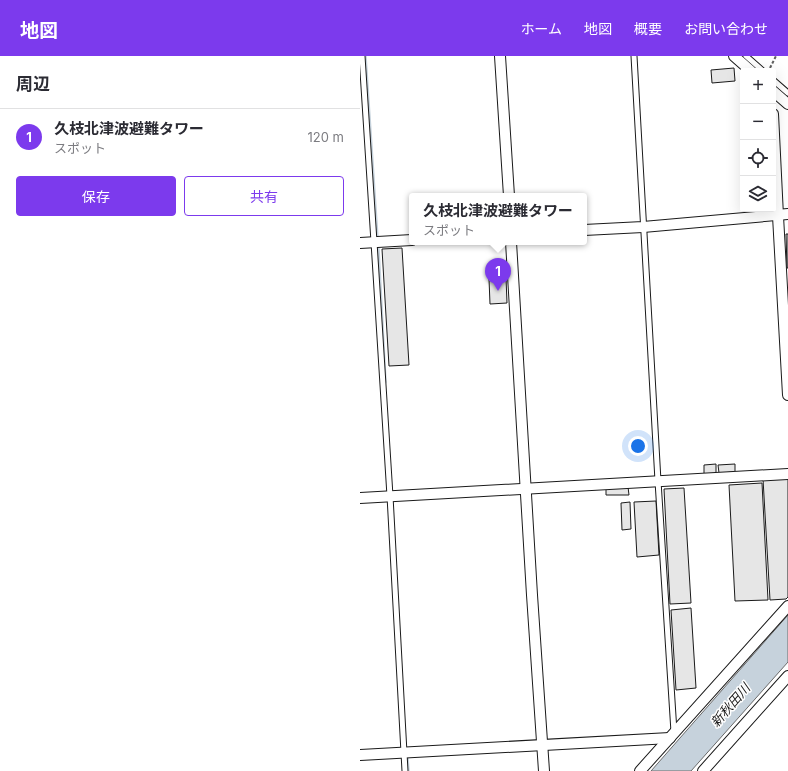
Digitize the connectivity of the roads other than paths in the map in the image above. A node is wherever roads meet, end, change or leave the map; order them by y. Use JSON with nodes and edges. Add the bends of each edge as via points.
{"nodes":[{"id":1,"x":362,"y":56,"type":"edge"},
{"id":2,"x":500,"y":56,"type":"edge"},
{"id":3,"x":634,"y":56,"type":"edge"},
{"id":4,"x":734,"y":56,"type":"edge"},
{"id":5,"x":746,"y":56,"type":"edge"},
{"id":6,"x":748,"y":68,"type":"edge"},
{"id":7,"x":760,"y":68,"type":"edge"},
{"id":8,"x":776,"y":83,"type":"edge"},
{"id":9,"x":788,"y":93,"type":"edge"},
{"id":10,"x":776,"y":94,"type":"edge"},
{"id":11,"x":788,"y":104,"type":"edge"},
{"id":12,"x":776,"y":140,"type":"edge"},
{"id":13,"x":509,"y":193,"type":"edge"},
{"id":14,"x":783,"y":215,"type":"edge"},
{"id":15,"x":643,"y":227,"type":"junction"},
{"id":16,"x":587,"y":230,"type":"edge"},
{"id":17,"x":409,"y":240,"type":"edge"},
{"id":18,"x":374,"y":242,"type":"junction"},
{"id":19,"x":360,"y":243,"type":"edge"},
{"id":20,"x":511,"y":245,"type":"edge"},
{"id":21,"x":788,"y":395,"type":"edge"},
{"id":22,"x":788,"y":474,"type":"edge"},
{"id":23,"x":658,"y":482,"type":"junction"},
{"id":24,"x":526,"y":489,"type":"junction"},
{"id":25,"x":390,"y":496,"type":"junction"},
{"id":26,"x":360,"y":498,"type":"edge"},
{"id":27,"x":788,"y":606,"type":"edge"},
{"id":28,"x":788,"y":676,"type":"edge"},
{"id":29,"x":672,"y":735,"type":"junction"},
{"id":30,"x":542,"y":744,"type":"junction"},
{"id":31,"x":404,"y":752,"type":"junction"},
{"id":32,"x":360,"y":755,"type":"edge"},
{"id":33,"x":405,"y":771,"type":"edge"},
{"id":34,"x":544,"y":771,"type":"edge"},
{"id":35,"x":640,"y":771,"type":"edge"},
{"id":36,"x":703,"y":771,"type":"edge"}],
"edges":[{"from":1,"to":18,"type":"lane"},
{"from":2,"to":13,"type":"street"},
{"from":3,"to":15,"type":"lane"},
{"from":4,"to":6,"type":"street"},
{"from":5,"to":7,"type":"lane"},
{"from":8,"to":9,"type":"lane"},
{"from":10,"to":11,"type":"street"},
{"from":12,"to":14,"type":"street"},
{"from":14,"to":15,"type":"street"},
{"from":14,"to":21,"type":"street"},
{"from":15,"to":16,"type":"street"},
{"from":15,"to":23,"type":"lane"},
{"from":17,"to":18,"type":"street"},
{"from":18,"to":19,"type":"street"},
{"from":18,"to":25,"type":"lane"},
{"from":20,"to":24,"type":"street"},
{"from":22,"to":23,"type":"street"},
{"from":23,"to":24,"type":"street"},
{"from":23,"to":29,"type":"lane"},
{"from":24,"to":25,"type":"street"},
{"from":24,"to":30,"type":"street"},
{"from":25,"to":26,"type":"street"},
{"from":25,"to":31,"type":"lane"},
{"from":27,"to":29,"type":"street"},
{"from":28,"to":36,"type":"street"},
{"from":29,"to":30,"type":"street"},
{"from":29,"to":35,"type":"street"},
{"from":30,"to":31,"type":"street"},
{"from":30,"to":34,"type":"street"},
{"from":31,"to":32,"type":"street"},
{"from":31,"to":33,"type":"lane"}]}
